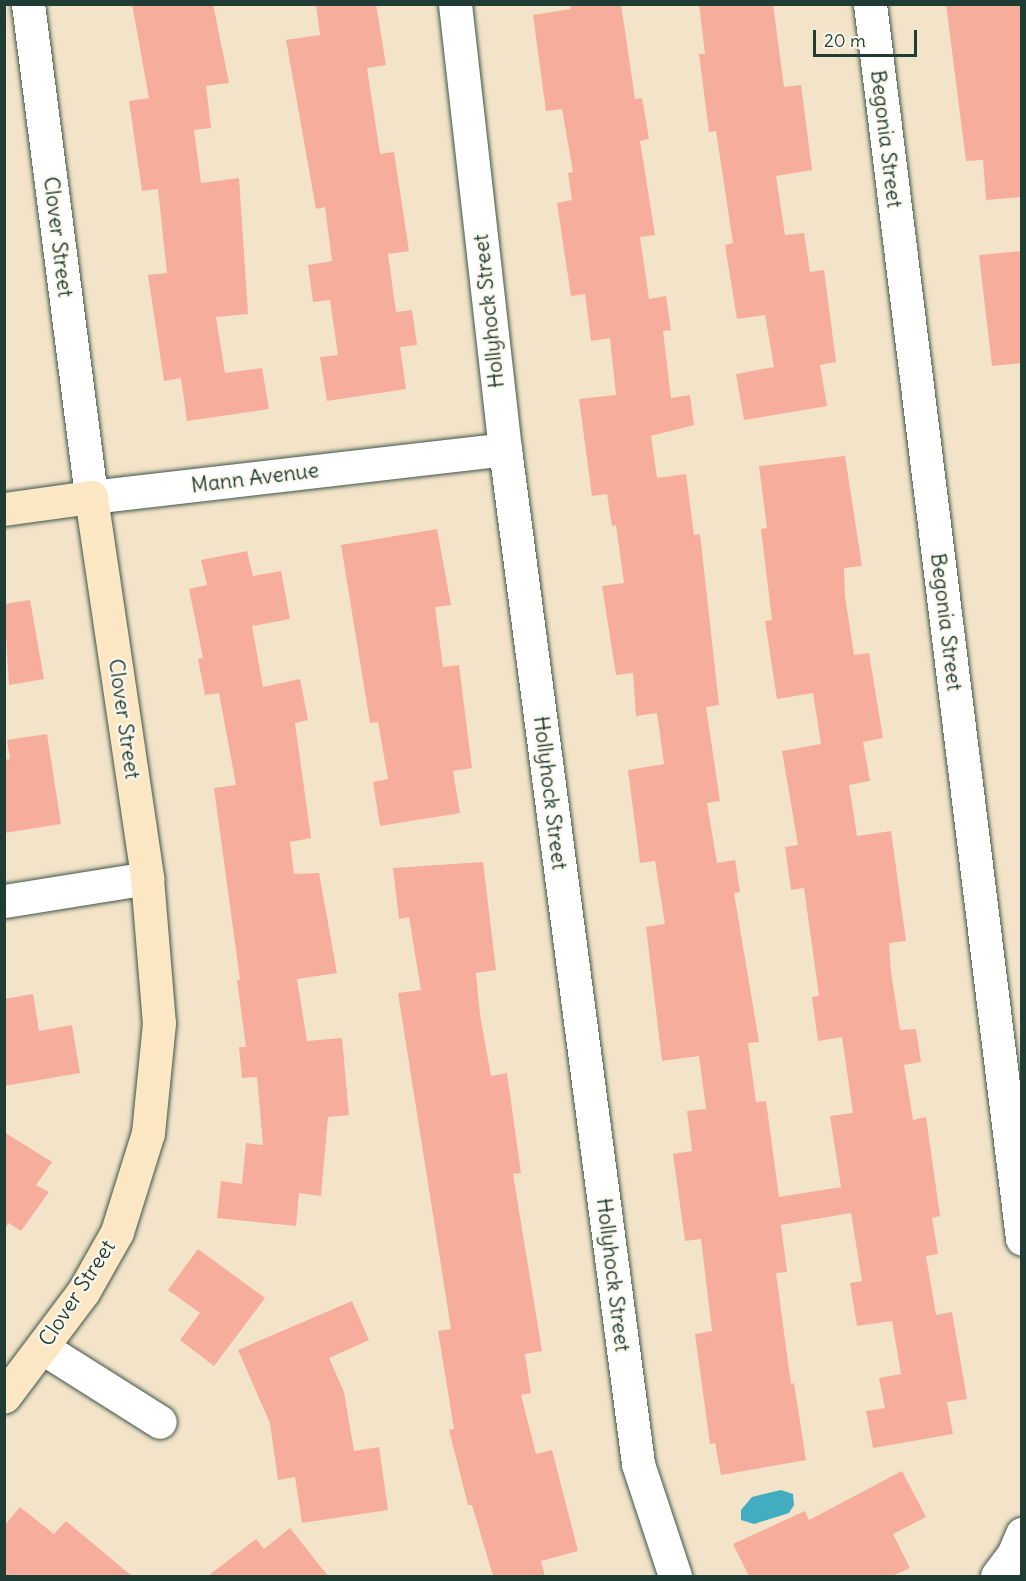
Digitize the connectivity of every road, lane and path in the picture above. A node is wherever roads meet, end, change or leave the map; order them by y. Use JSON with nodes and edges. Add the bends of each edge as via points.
{"nodes":[{"id":1,"x":28,"y":4,"type":"edge"},
{"id":2,"x":455,"y":4,"type":"edge"},
{"id":3,"x":870,"y":4,"type":"edge"},
{"id":4,"x":505,"y":449,"type":"junction"},
{"id":5,"x":91,"y":497,"type":"junction"},
{"id":6,"x":4,"y":508,"type":"edge"},
{"id":7,"x":147,"y":878,"type":"junction"},
{"id":8,"x":4,"y":901,"type":"edge"},
{"id":9,"x":1022,"y":1239,"type":"edge"},
{"id":10,"x":43,"y":1348,"type":"junction"},
{"id":11,"x":4,"y":1396,"type":"edge"},
{"id":12,"x":160,"y":1422,"type":"dead end"},
{"id":13,"x":1022,"y":1534,"type":"edge"},
{"id":14,"x":675,"y":1576,"type":"edge"},
{"id":15,"x":998,"y":1576,"type":"edge"}],
"edges":[{"from":1,"to":5,"type":"street","name":"Clover Street"},
{"from":2,"to":4,"type":"street","name":"Hollyhock Street"},
{"from":3,"to":9,"type":"street","name":"Begonia Street"},
{"from":4,"to":5,"type":"street","name":"Mann Avenue"},
{"from":4,"to":14,"type":"street","name":"Hollyhock Street","via":[[638,1464]]},
{"from":5,"to":6,"type":"street","name":"Mann Avenue"},
{"from":5,"to":7,"type":"street","name":"Clover Street"},
{"from":7,"to":8,"type":"street"},
{"from":7,"to":10,"type":"street","name":"Clover Street","via":[[159,1023],[148,1132],[117,1232],[83,1292]]},
{"from":10,"to":11,"type":"street","name":"Clover Street"},
{"from":10,"to":12,"type":"street"},
{"from":13,"to":15,"type":"street","via":[[1014,1555]]}]}
